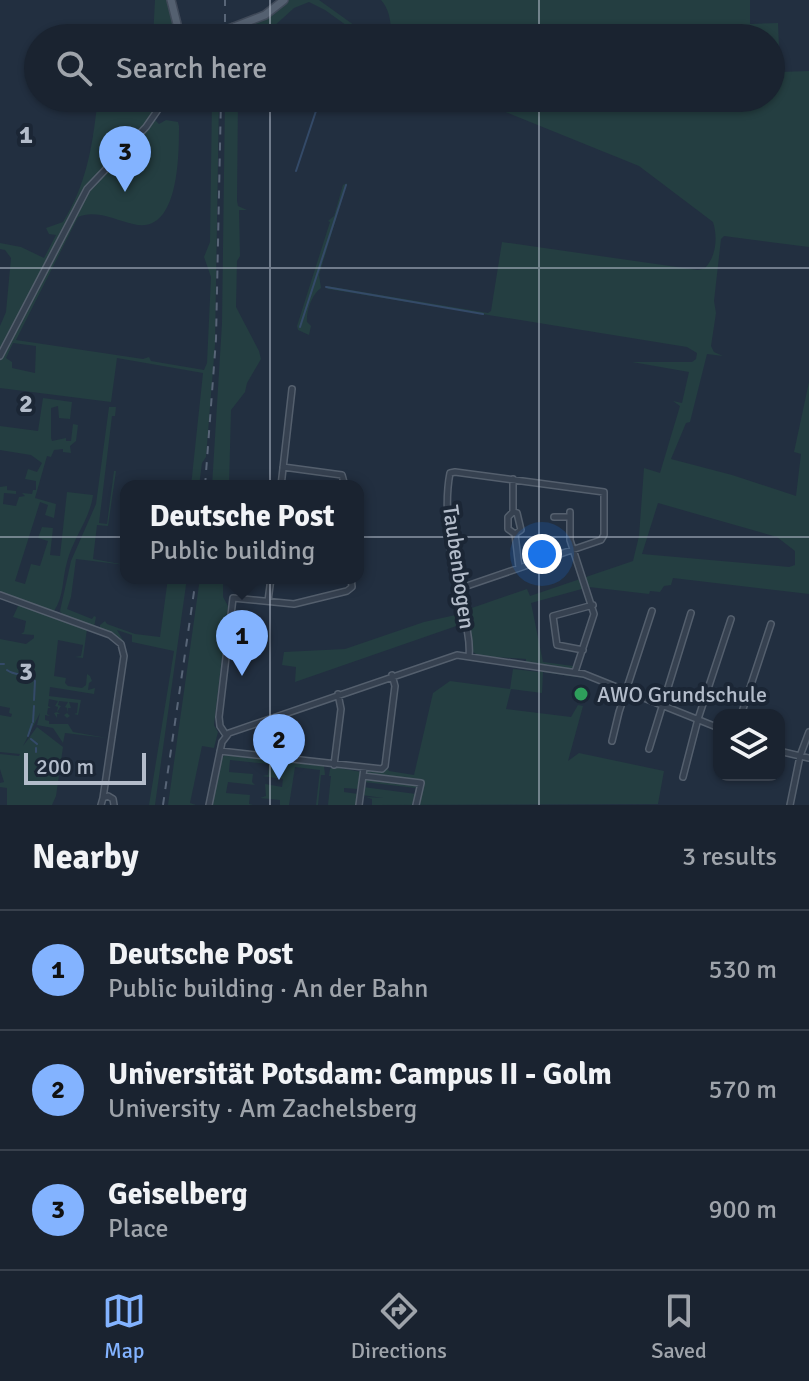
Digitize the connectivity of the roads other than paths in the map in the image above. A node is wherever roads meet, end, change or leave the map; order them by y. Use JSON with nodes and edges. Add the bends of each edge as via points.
{"nodes":[{"id":1,"x":171,"y":0,"type":"edge"},
{"id":2,"x":284,"y":0,"type":"edge"},
{"id":3,"x":180,"y":24,"type":"edge"},
{"id":4,"x":242,"y":24,"type":"edge"},
{"id":5,"x":156,"y":112,"type":"edge"},
{"id":6,"x":0,"y":356,"type":"edge"},
{"id":7,"x":292,"y":389,"type":"dead end"},
{"id":8,"x":283,"y":467,"type":"junction"},
{"id":9,"x":513,"y":479,"type":"junction"},
{"id":10,"x":282,"y":480,"type":"edge"},
{"id":11,"x":343,"y":480,"type":"edge"},
{"id":12,"x":554,"y":517,"type":"dead end"},
{"id":13,"x":573,"y":549,"type":"junction"},
{"id":14,"x":519,"y":568,"type":"junction"},
{"id":15,"x":270,"y":584,"type":"edge"},
{"id":16,"x":352,"y":584,"type":"edge"},
{"id":17,"x":458,"y":589,"type":"junction"},
{"id":18,"x":0,"y":595,"type":"edge"},
{"id":19,"x":268,"y":601,"type":"junction"},
{"id":20,"x":593,"y":605,"type":"junction"},
{"id":21,"x":652,"y":611,"type":"dead end"},
{"id":22,"x":691,"y":613,"type":"dead end"},
{"id":23,"x":731,"y":619,"type":"dead end"},
{"id":24,"x":771,"y":624,"type":"dead end"},
{"id":25,"x":583,"y":650,"type":"junction"},
{"id":26,"x":469,"y":657,"type":"junction"},
{"id":27,"x":575,"y":672,"type":"junction"},
{"id":28,"x":392,"y":675,"type":"junction"},
{"id":29,"x":626,"y":690,"type":"junction"},
{"id":30,"x":338,"y":694,"type":"junction"},
{"id":31,"x":663,"y":704,"type":"junction"},
{"id":32,"x":743,"y":709,"type":"edge"},
{"id":33,"x":698,"y":719,"type":"junction"},
{"id":34,"x":713,"y":725,"type":"edge"},
{"id":35,"x":809,"y":732,"type":"edge"},
{"id":36,"x":226,"y":735,"type":"junction"},
{"id":37,"x":612,"y":741,"type":"dead end"},
{"id":38,"x":649,"y":749,"type":"dead end"},
{"id":39,"x":220,"y":751,"type":"junction"},
{"id":40,"x":785,"y":752,"type":"edge"},
{"id":41,"x":800,"y":756,"type":"junction"},
{"id":42,"x":809,"y":758,"type":"edge"},
{"id":43,"x":334,"y":765,"type":"junction"},
{"id":44,"x":364,"y":768,"type":"junction"},
{"id":45,"x":363,"y":776,"type":"junction"},
{"id":46,"x":683,"y":777,"type":"dead end"},
{"id":47,"x":104,"y":800,"type":"edge"},
{"id":48,"x":116,"y":804,"type":"edge"},
{"id":49,"x":209,"y":805,"type":"edge"},
{"id":50,"x":359,"y":805,"type":"edge"},
{"id":51,"x":416,"y":805,"type":"edge"},
{"id":52,"x":790,"y":805,"type":"edge"}],
"edges":[{"from":1,"to":3,"type":"main road"},
{"from":2,"to":4,"type":"main road","bridge":true},
{"from":5,"to":6,"type":"street","via":[[87,189]]},
{"from":7,"to":8,"type":"street"},
{"from":8,"to":10,"type":"street"},
{"from":8,"to":11,"type":"street","via":[[342,475]]},
{"from":9,"to":13,"type":"street","via":[[604,492],[604,537]]},
{"from":9,"to":14,"type":"street","via":[[513,512],[520,516],[521,528],[515,534]]},
{"from":9,"to":17,"type":"street","name":"Taubenbogen","via":[[455,472],[449,477]]},
{"from":12,"to":13,"type":"street","via":[[570,514]]},
{"from":13,"to":14,"type":"street"},
{"from":13,"to":20,"type":"street"},
{"from":14,"to":17,"type":"street"},
{"from":15,"to":19,"type":"street"},
{"from":16,"to":19,"type":"street","via":[[347,591],[294,604]]},
{"from":17,"to":26,"type":"street","name":"Taubenbogen"},
{"from":18,"to":47,"type":"street","via":[[110,635],[123,647]]},
{"from":19,"to":36,"type":"street","via":[[232,599],[219,717]]},
{"from":20,"to":25,"type":"street","via":[[594,619]]},
{"from":20,"to":25,"type":"street","via":[[553,616],[558,646]]},
{"from":21,"to":29,"type":"street"},
{"from":22,"to":31,"type":"street"},
{"from":23,"to":33,"type":"street"},
{"from":24,"to":32,"type":"street"},
{"from":25,"to":27,"type":"street"},
{"from":26,"to":27,"type":"street"},
{"from":26,"to":28,"type":"street","via":[[448,657]]},
{"from":27,"to":29,"type":"street"},
{"from":28,"to":30,"type":"street"},
{"from":28,"to":44,"type":"street","via":[[385,766]]},
{"from":29,"to":31,"type":"street"},
{"from":29,"to":37,"type":"street"},
{"from":30,"to":36,"type":"street"},
{"from":30,"to":43,"type":"street"},
{"from":31,"to":33,"type":"street"},
{"from":31,"to":38,"type":"street"},
{"from":33,"to":34,"type":"street"},
{"from":33,"to":46,"type":"street"},
{"from":35,"to":41,"type":"street"},
{"from":36,"to":39,"type":"street"},
{"from":39,"to":43,"type":"street"},
{"from":39,"to":49,"type":"street"},
{"from":40,"to":41,"type":"street"},
{"from":41,"to":42,"type":"street"},
{"from":41,"to":52,"type":"street"},
{"from":43,"to":44,"type":"street"},
{"from":44,"to":45,"type":"street"},
{"from":45,"to":50,"type":"street"},
{"from":45,"to":51,"type":"street","via":[[421,783]]},
{"from":47,"to":48,"type":"street"}]}
